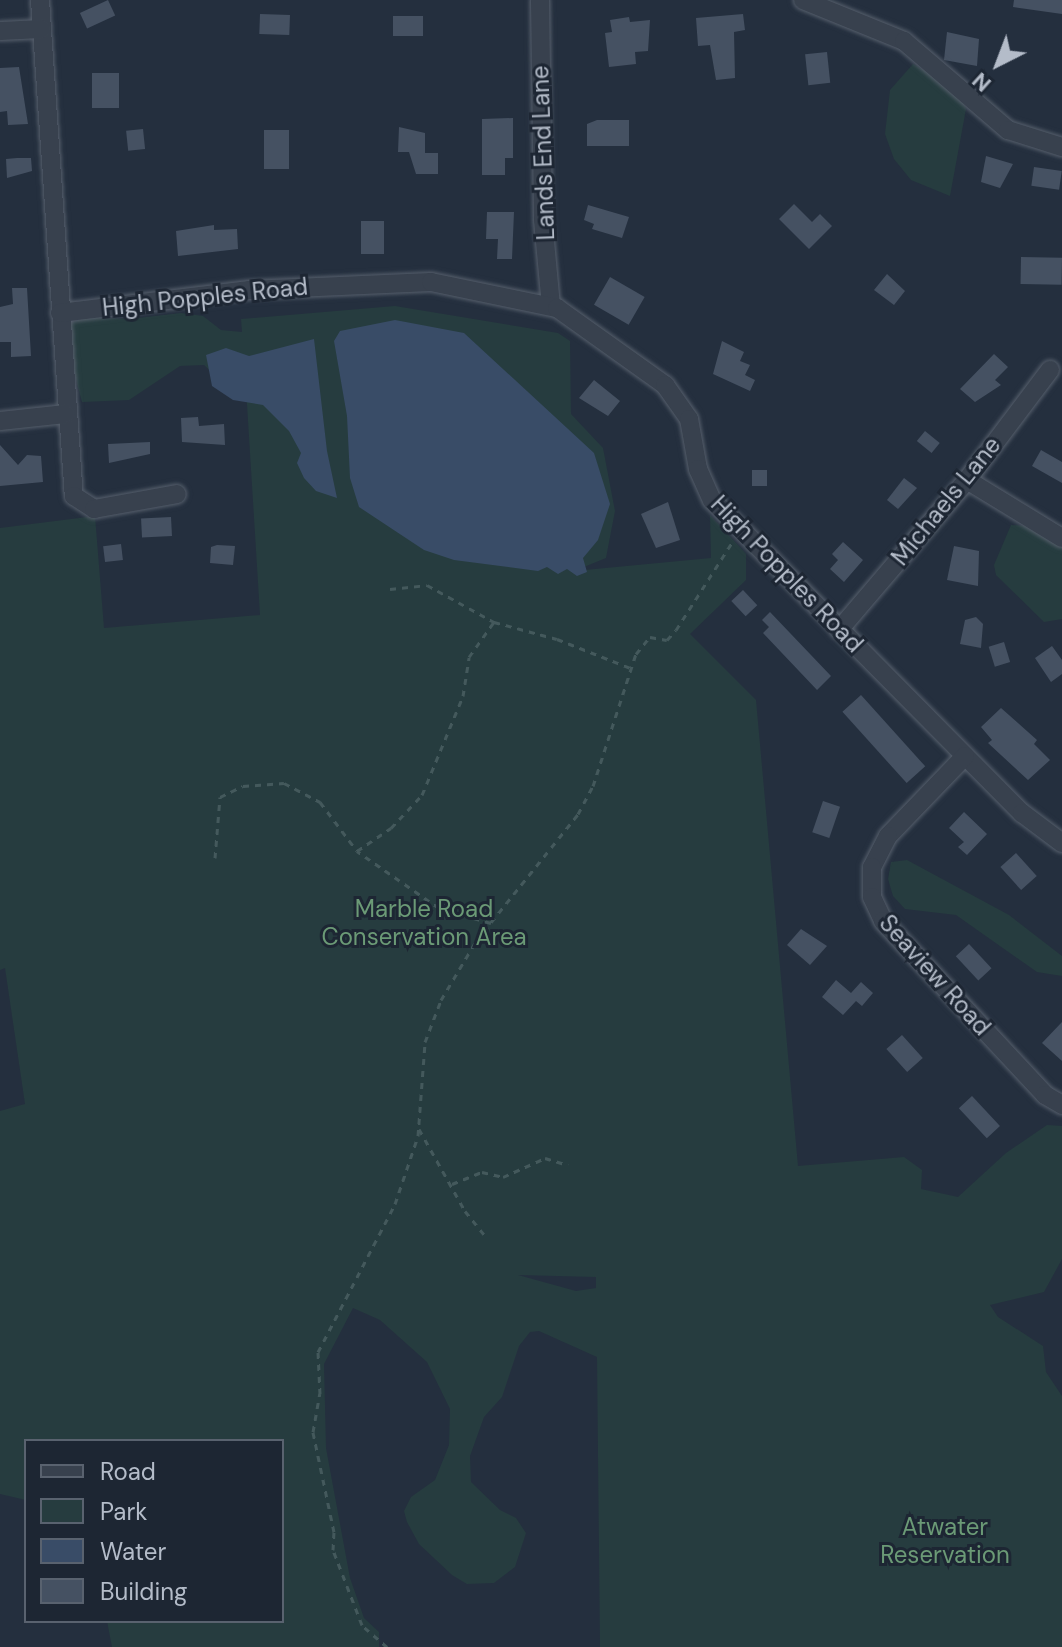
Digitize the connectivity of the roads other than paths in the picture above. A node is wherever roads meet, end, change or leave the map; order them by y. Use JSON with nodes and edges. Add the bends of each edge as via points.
{"nodes":[{"id":1,"x":40,"y":0,"type":"edge"},
{"id":2,"x":540,"y":0,"type":"edge"},
{"id":3,"x":803,"y":0,"type":"edge"},
{"id":4,"x":42,"y":29,"type":"junction"},
{"id":5,"x":0,"y":31,"type":"edge"},
{"id":6,"x":1062,"y":147,"type":"edge"},
{"id":7,"x":551,"y":306,"type":"junction"},
{"id":8,"x":60,"y":313,"type":"junction"},
{"id":9,"x":1050,"y":370,"type":"dead end"},
{"id":10,"x":66,"y":414,"type":"junction"},
{"id":11,"x":0,"y":421,"type":"edge"},
{"id":12,"x":967,"y":480,"type":"junction"},
{"id":13,"x":177,"y":494,"type":"dead end"},
{"id":14,"x":1062,"y":538,"type":"edge"},
{"id":15,"x":839,"y":630,"type":"junction"},
{"id":16,"x":965,"y":756,"type":"junction"},
{"id":17,"x":1062,"y":843,"type":"edge"},
{"id":18,"x":1062,"y":1105,"type":"edge"}],
"edges":[{"from":1,"to":4,"type":"street"},
{"from":2,"to":7,"type":"street","name":"Lands End Lane","via":[[543,204]]},
{"from":3,"to":6,"type":"street","via":[[904,41],[1008,130]]},
{"from":4,"to":5,"type":"street"},
{"from":4,"to":8,"type":"street"},
{"from":7,"to":8,"type":"street","name":"High Popples Road","via":[[431,282],[250,290]]},
{"from":7,"to":15,"type":"street","name":"High Popples Road","via":[[612,345],[682,406],[707,490],[740,531]]},
{"from":8,"to":10,"type":"street"},
{"from":9,"to":12,"type":"street","name":"Michaels Lane"},
{"from":10,"to":11,"type":"street"},
{"from":10,"to":13,"type":"street","via":[[74,496],[94,509]]},
{"from":12,"to":14,"type":"street"},
{"from":12,"to":15,"type":"street","name":"Michaels Lane"},
{"from":15,"to":16,"type":"street","name":"High Popples Road"},
{"from":16,"to":17,"type":"street","name":"High Popples Road","via":[[1031,821]]},
{"from":16,"to":18,"type":"street","name":"Seaview Road","via":[[888,836],[872,867],[872,897],[883,921],[1045,1095]]}]}
